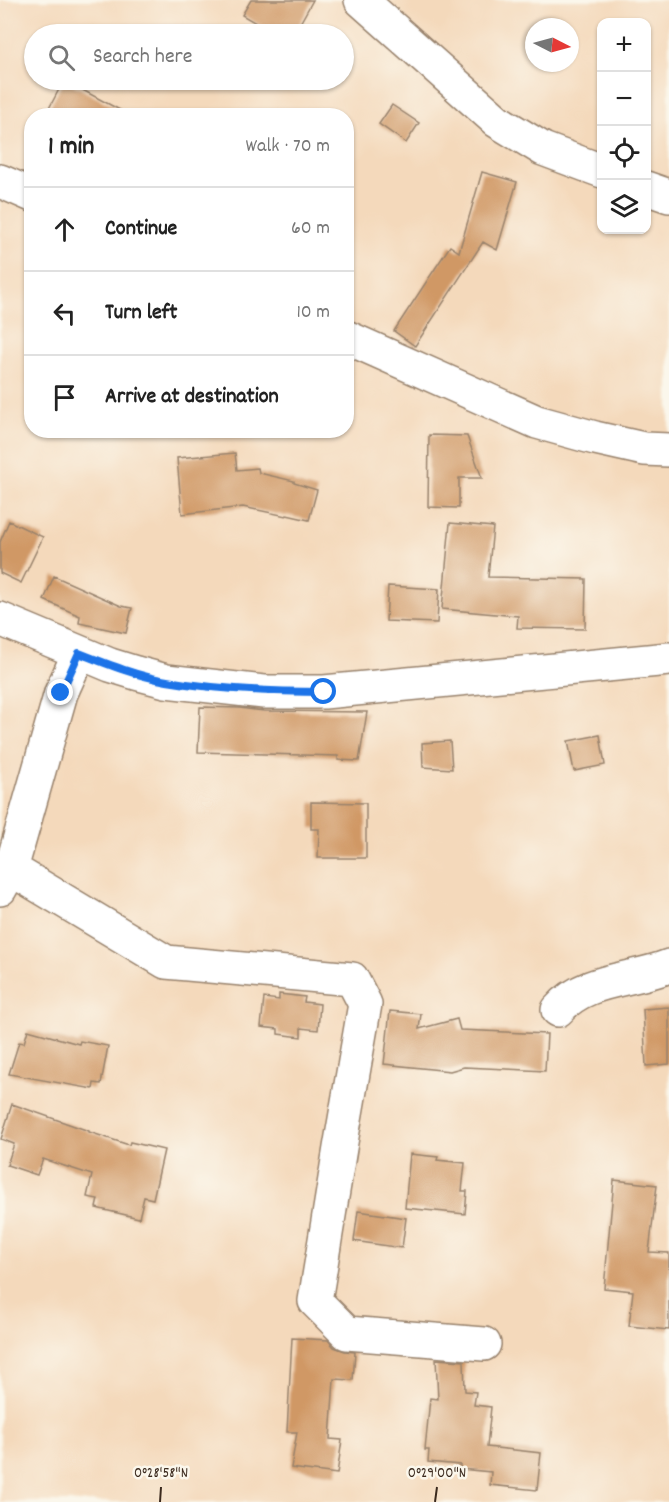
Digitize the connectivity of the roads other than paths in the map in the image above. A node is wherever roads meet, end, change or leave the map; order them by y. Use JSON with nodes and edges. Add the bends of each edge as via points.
{"nodes":[{"id":1,"x":361,"y":0,"type":"edge"},
{"id":2,"x":597,"y":169,"type":"edge"},
{"id":3,"x":0,"y":181,"type":"edge"},
{"id":4,"x":651,"y":190,"type":"edge"},
{"id":5,"x":24,"y":192,"type":"edge"},
{"id":6,"x":669,"y":196,"type":"edge"},
{"id":7,"x":354,"y":341,"type":"edge"},
{"id":8,"x":669,"y":450,"type":"edge"},
{"id":9,"x":0,"y":619,"type":"edge"},
{"id":10,"x":79,"y":653,"type":"junction"},
{"id":11,"x":669,"y":659,"type":"edge"},
{"id":12,"x":669,"y":666,"type":"edge"},
{"id":13,"x":5,"y":879,"type":"edge"},
{"id":14,"x":669,"y":966,"type":"edge"},
{"id":15,"x":558,"y":1010,"type":"dead end"},
{"id":16,"x":484,"y":1344,"type":"dead end"}],
"edges":[{"from":1,"to":2,"type":"street","via":[[497,121],[543,149]]},
{"from":3,"to":5,"type":"street"},
{"from":4,"to":6,"type":"street"},
{"from":7,"to":8,"type":"street","via":[[537,422],[634,447]]},
{"from":9,"to":10,"type":"street"},
{"from":10,"to":11,"type":"street","via":[[166,681],[276,692],[324,692]]},
{"from":10,"to":13,"type":"street","via":[[61,693]]},
{"from":11,"to":12,"type":"street"},
{"from":13,"to":16,"type":"street","via":[[166,963],[352,979],[365,1004],[315,1301],[347,1333]]},
{"from":14,"to":15,"type":"street","via":[[591,987],[566,1000]]}]}
